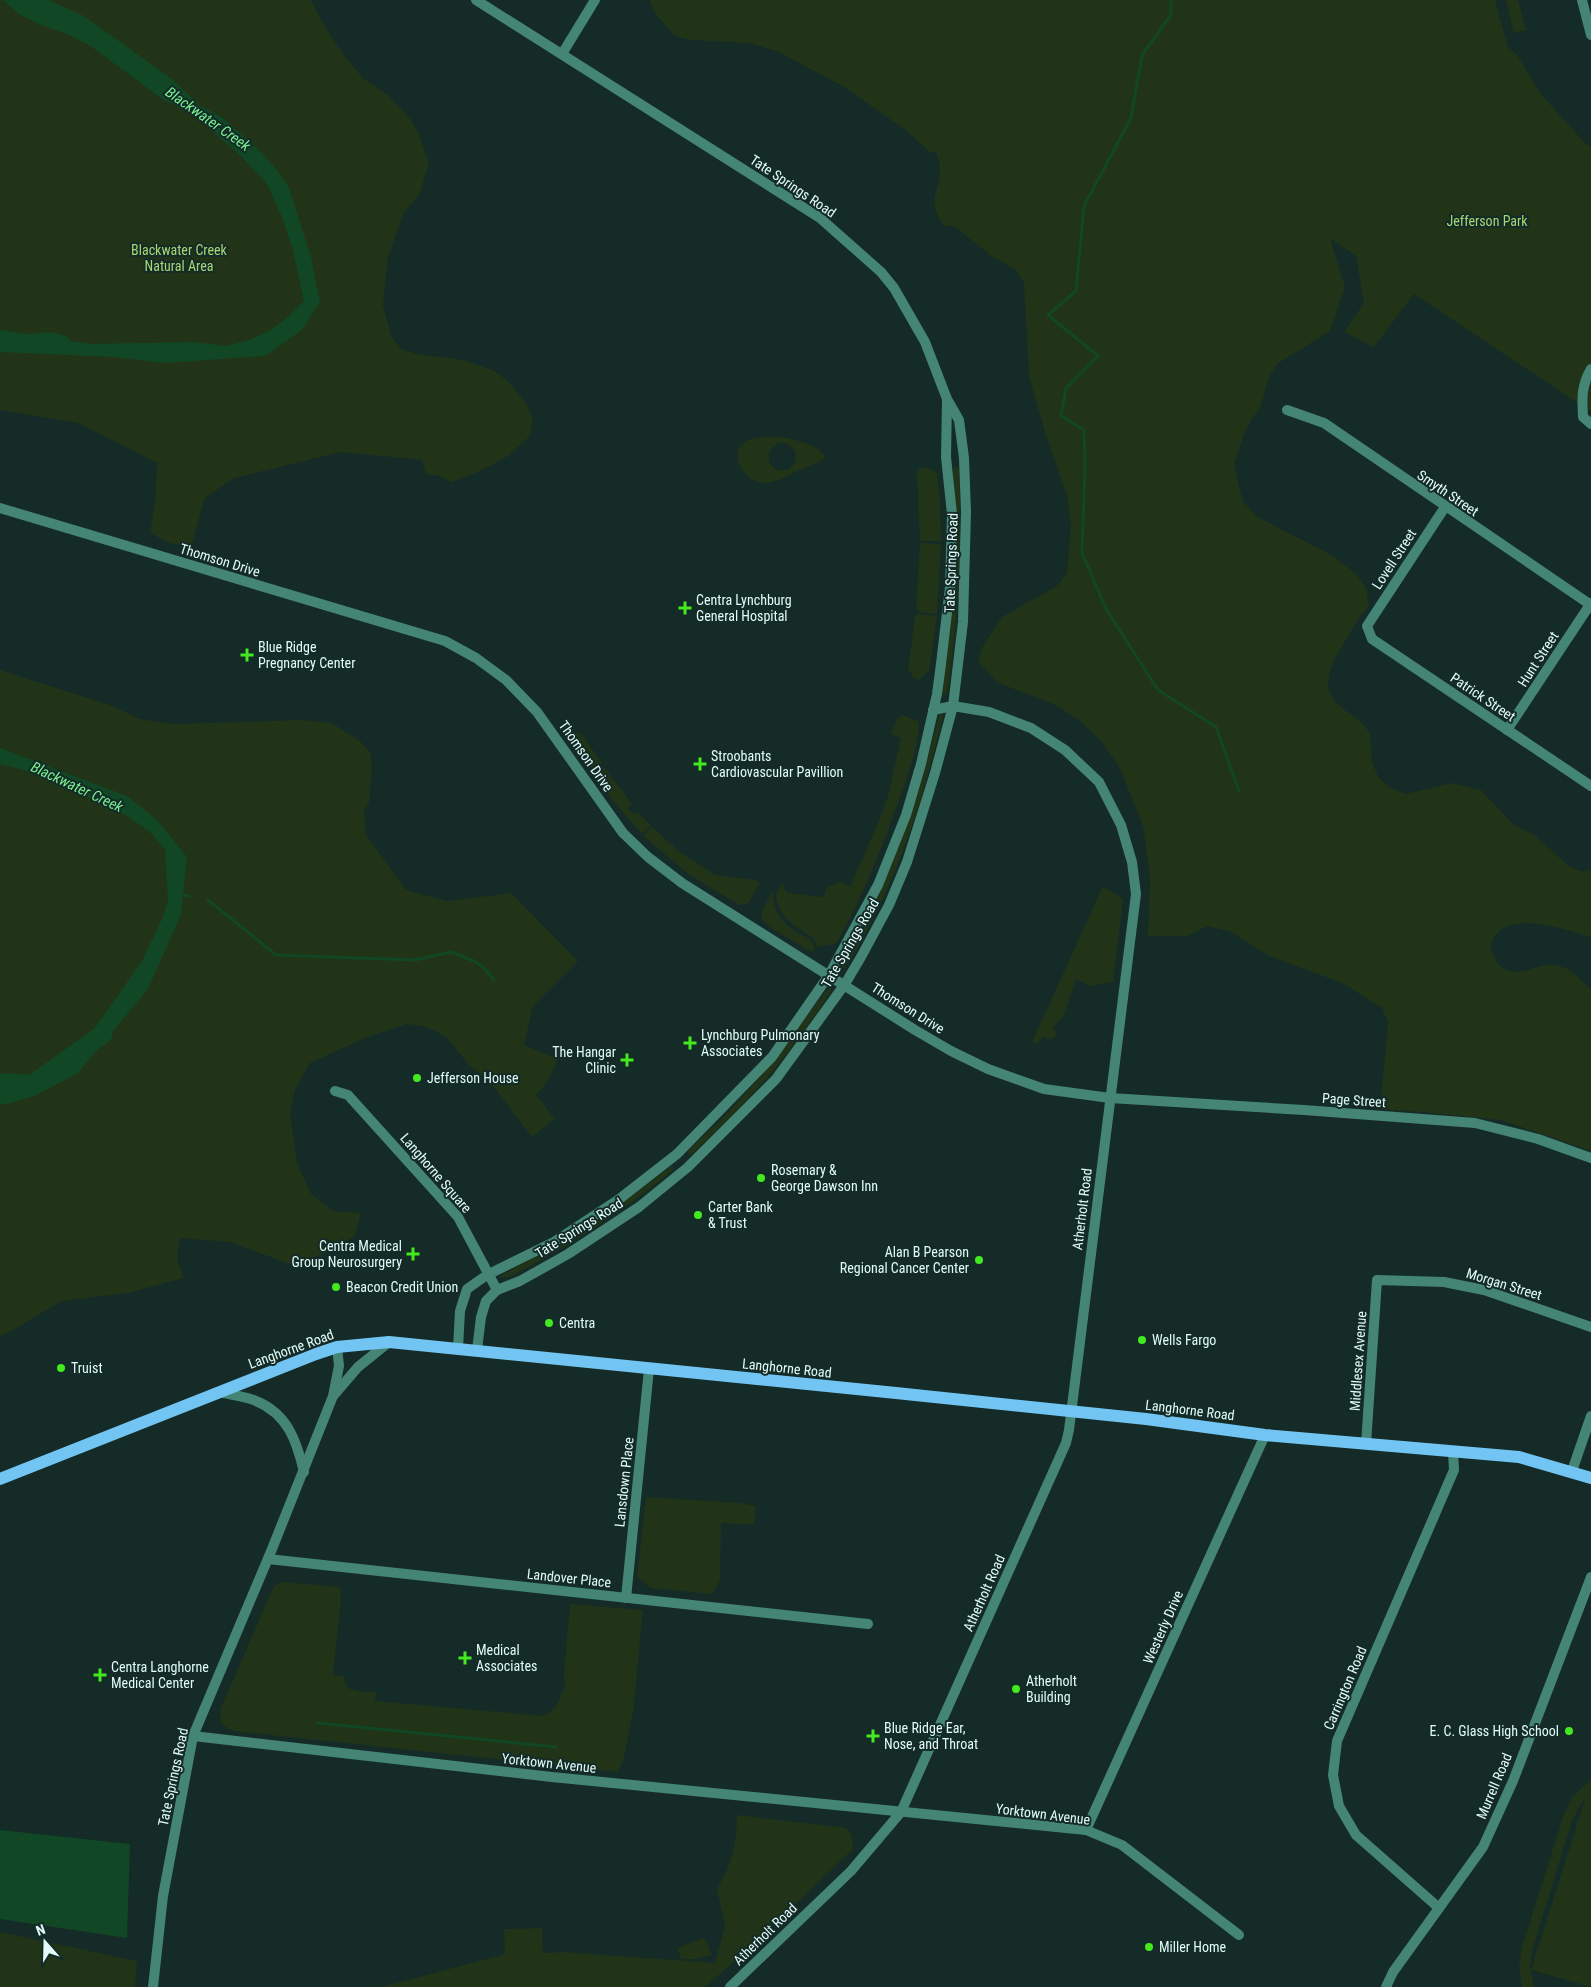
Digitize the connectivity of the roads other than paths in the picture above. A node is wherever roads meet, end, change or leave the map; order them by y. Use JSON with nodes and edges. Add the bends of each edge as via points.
{"nodes":[{"id":1,"x":476,"y":0,"type":"edge"},
{"id":2,"x":595,"y":0,"type":"edge"},
{"id":3,"x":1582,"y":0,"type":"edge"},
{"id":4,"x":1591,"y":36,"type":"edge"},
{"id":5,"x":562,"y":54,"type":"junction"},
{"id":6,"x":1591,"y":369,"type":"edge"},
{"id":7,"x":947,"y":398,"type":"junction"},
{"id":8,"x":1287,"y":410,"type":"dead end"},
{"id":9,"x":1587,"y":420,"type":"edge"},
{"id":10,"x":1445,"y":507,"type":"junction"},
{"id":11,"x":0,"y":508,"type":"edge"},
{"id":12,"x":1591,"y":604,"type":"edge"},
{"id":13,"x":1367,"y":626,"type":"joint"},
{"id":14,"x":937,"y":694,"type":"junction"},
{"id":15,"x":953,"y":706,"type":"junction"},
{"id":16,"x":933,"y":710,"type":"junction"},
{"id":17,"x":1508,"y":730,"type":"junction"},
{"id":18,"x":1591,"y":786,"type":"edge"},
{"id":19,"x":829,"y":975,"type":"junction"},
{"id":20,"x":845,"y":984,"type":"junction"},
{"id":21,"x":335,"y":1091,"type":"dead end"},
{"id":22,"x":1110,"y":1098,"type":"junction"},
{"id":23,"x":1591,"y":1158,"type":"edge"},
{"id":24,"x":487,"y":1275,"type":"junction"},
{"id":25,"x":1377,"y":1280,"type":"joint"},
{"id":26,"x":496,"y":1290,"type":"junction"},
{"id":27,"x":1591,"y":1326,"type":"edge"},
{"id":28,"x":389,"y":1342,"type":"junction"},
{"id":29,"x":337,"y":1347,"type":"junction"},
{"id":30,"x":458,"y":1348,"type":"junction"},
{"id":31,"x":477,"y":1350,"type":"junction"},
{"id":32,"x":649,"y":1369,"type":"junction"},
{"id":33,"x":218,"y":1392,"type":"junction"},
{"id":34,"x":333,"y":1396,"type":"junction"},
{"id":35,"x":1071,"y":1413,"type":"junction"},
{"id":36,"x":1591,"y":1416,"type":"edge"},
{"id":37,"x":1265,"y":1435,"type":"junction"},
{"id":38,"x":1366,"y":1444,"type":"junction"},
{"id":39,"x":1453,"y":1452,"type":"junction"},
{"id":40,"x":1572,"y":1471,"type":"junction"},
{"id":41,"x":304,"y":1472,"type":"junction"},
{"id":42,"x":1591,"y":1478,"type":"edge"},
{"id":43,"x":0,"y":1479,"type":"edge"},
{"id":44,"x":268,"y":1559,"type":"junction"},
{"id":45,"x":1591,"y":1577,"type":"edge"},
{"id":46,"x":626,"y":1598,"type":"junction"},
{"id":47,"x":868,"y":1624,"type":"dead end"},
{"id":48,"x":193,"y":1736,"type":"junction"},
{"id":49,"x":901,"y":1812,"type":"junction"},
{"id":50,"x":1086,"y":1830,"type":"junction"},
{"id":51,"x":1439,"y":1908,"type":"junction"},
{"id":52,"x":1239,"y":1935,"type":"dead end"},
{"id":53,"x":153,"y":1987,"type":"edge"},
{"id":54,"x":730,"y":1987,"type":"edge"},
{"id":55,"x":1386,"y":1987,"type":"edge"}],
"edges":[{"from":1,"to":5,"type":"street","name":"Tate Springs Road"},
{"from":2,"to":5,"type":"street"},
{"from":3,"to":4,"type":"street"},
{"from":5,"to":7,"type":"street","name":"Tate Springs Road","via":[[820,218],[851,245],[894,288],[925,342]]},
{"from":6,"to":9,"type":"street","via":[[1582,391]]},
{"from":7,"to":14,"type":"street","name":"Tate Springs Road","via":[[946,457],[952,514],[950,587]]},
{"from":7,"to":15,"type":"street","name":"Tate Springs Road","via":[[959,420],[966,512],[963,622]]},
{"from":8,"to":10,"type":"street","name":"Smyth Street","via":[[1324,423]]},
{"from":10,"to":12,"type":"street","name":"Smyth Street"},
{"from":10,"to":13,"type":"street","name":"Lovell Street"},
{"from":11,"to":19,"type":"street","name":"Thomson Drive","via":[[444,641],[476,658],[506,680],[538,712],[623,833],[648,857],[682,884]]},
{"from":12,"to":17,"type":"street","name":"Hunt Street"},
{"from":13,"to":17,"type":"street","name":"Patrick Street","via":[[1372,639]]},
{"from":14,"to":15,"type":"street","name":"Atherholt Road"},
{"from":14,"to":16,"type":"street","name":"Tate Springs Road"},
{"from":15,"to":16,"type":"street","name":"Atherholt Road"},
{"from":15,"to":20,"type":"street","name":"Tate Springs Road","via":[[907,862],[889,905]]},
{"from":15,"to":22,"type":"street","name":"Atherholt Road","via":[[989,712],[1031,728],[1065,750],[1099,782],[1122,825],[1136,894]]},
{"from":16,"to":19,"type":"street","name":"Tate Springs Road","via":[[906,815],[878,885]]},
{"from":17,"to":18,"type":"street","name":"Patrick Street"},
{"from":19,"to":20,"type":"street","name":"Thomson Drive"},
{"from":19,"to":24,"type":"street","name":"Tate Springs Road","via":[[772,1056],[677,1154],[618,1200],[554,1242]]},
{"from":20,"to":22,"type":"street","name":"Thomson Drive","via":[[915,1030],[988,1069],[1044,1089]]},
{"from":20,"to":26,"type":"street","name":"Tate Springs Road","via":[[776,1079],[688,1167],[639,1207],[568,1254]]},
{"from":21,"to":24,"type":"street","name":"Langhorne Square","via":[[348,1096],[458,1217],[474,1243]]},
{"from":22,"to":23,"type":"street","name":"Page Street","via":[[1475,1123],[1538,1139]]},
{"from":22,"to":35,"type":"street","name":"Atherholt Road"},
{"from":24,"to":26,"type":"street","name":"Langhorne Square"},
{"from":24,"to":30,"type":"street","name":"Tate Springs Road","via":[[467,1289],[460,1311]]},
{"from":25,"to":27,"type":"street","name":"Morgan Street","via":[[1444,1282],[1484,1290]]},
{"from":25,"to":38,"type":"street","name":"Middlesex Avenue"},
{"from":26,"to":31,"type":"street","via":[[483,1309]]},
{"from":28,"to":29,"type":"main road","name":"Langhorne Road"},
{"from":28,"to":30,"type":"main road","name":"Langhorne Road"},
{"from":28,"to":34,"type":"street","name":"Tate Springs Road","via":[[358,1367]]},
{"from":29,"to":33,"type":"main road","name":"Langhorne Road"},
{"from":29,"to":34,"type":"street","name":"Tate Springs Road","via":[[339,1366]]},
{"from":30,"to":31,"type":"main road","name":"Langhorne Road"},
{"from":31,"to":32,"type":"main road","name":"Langhorne Road"},
{"from":32,"to":35,"type":"main road","name":"Langhorne Road"},
{"from":32,"to":46,"type":"street","name":"Lansdown Place"},
{"from":33,"to":41,"type":"street","via":[[258,1402],[273,1412],[287,1426],[298,1445]]},
{"from":33,"to":43,"type":"main road","name":"Langhorne Road"},
{"from":34,"to":41,"type":"street","name":"Tate Springs Road"},
{"from":35,"to":37,"type":"main road","name":"Langhorne Road"},
{"from":35,"to":49,"type":"street","name":"Atherholt Road","via":[[1066,1443]]},
{"from":36,"to":40,"type":"street"},
{"from":37,"to":38,"type":"main road","name":"Langhorne Road"},
{"from":37,"to":50,"type":"street","name":"Westerly Drive"},
{"from":38,"to":39,"type":"main road","name":"Langhorne Road"},
{"from":39,"to":40,"type":"main road","name":"Langhorne Road","via":[[1519,1457]]},
{"from":39,"to":51,"type":"street","name":"Carrington Road","via":[[1454,1470],[1337,1741],[1333,1775],[1339,1806],[1356,1836]]},
{"from":40,"to":42,"type":"main road","name":"Langhorne Road"},
{"from":41,"to":44,"type":"street","name":"Tate Springs Road"},
{"from":44,"to":46,"type":"street","name":"Landover Place"},
{"from":44,"to":48,"type":"street","name":"Tate Springs Road"},
{"from":45,"to":51,"type":"street","name":"Murrell Road","via":[[1513,1781],[1483,1847]]},
{"from":46,"to":47,"type":"street","name":"Landover Place"},
{"from":48,"to":49,"type":"street","name":"Yorktown Avenue","via":[[552,1778]]},
{"from":48,"to":53,"type":"street","name":"Tate Springs Road","via":[[163,1896]]},
{"from":49,"to":50,"type":"street","name":"Yorktown Avenue"},
{"from":49,"to":54,"type":"street","name":"Atherholt Road","via":[[851,1871]]},
{"from":50,"to":52,"type":"street","name":"Yorktown Avenue","via":[[1122,1845]]},
{"from":51,"to":55,"type":"street","name":"Murrell Road","via":[[1393,1972]]}]}
